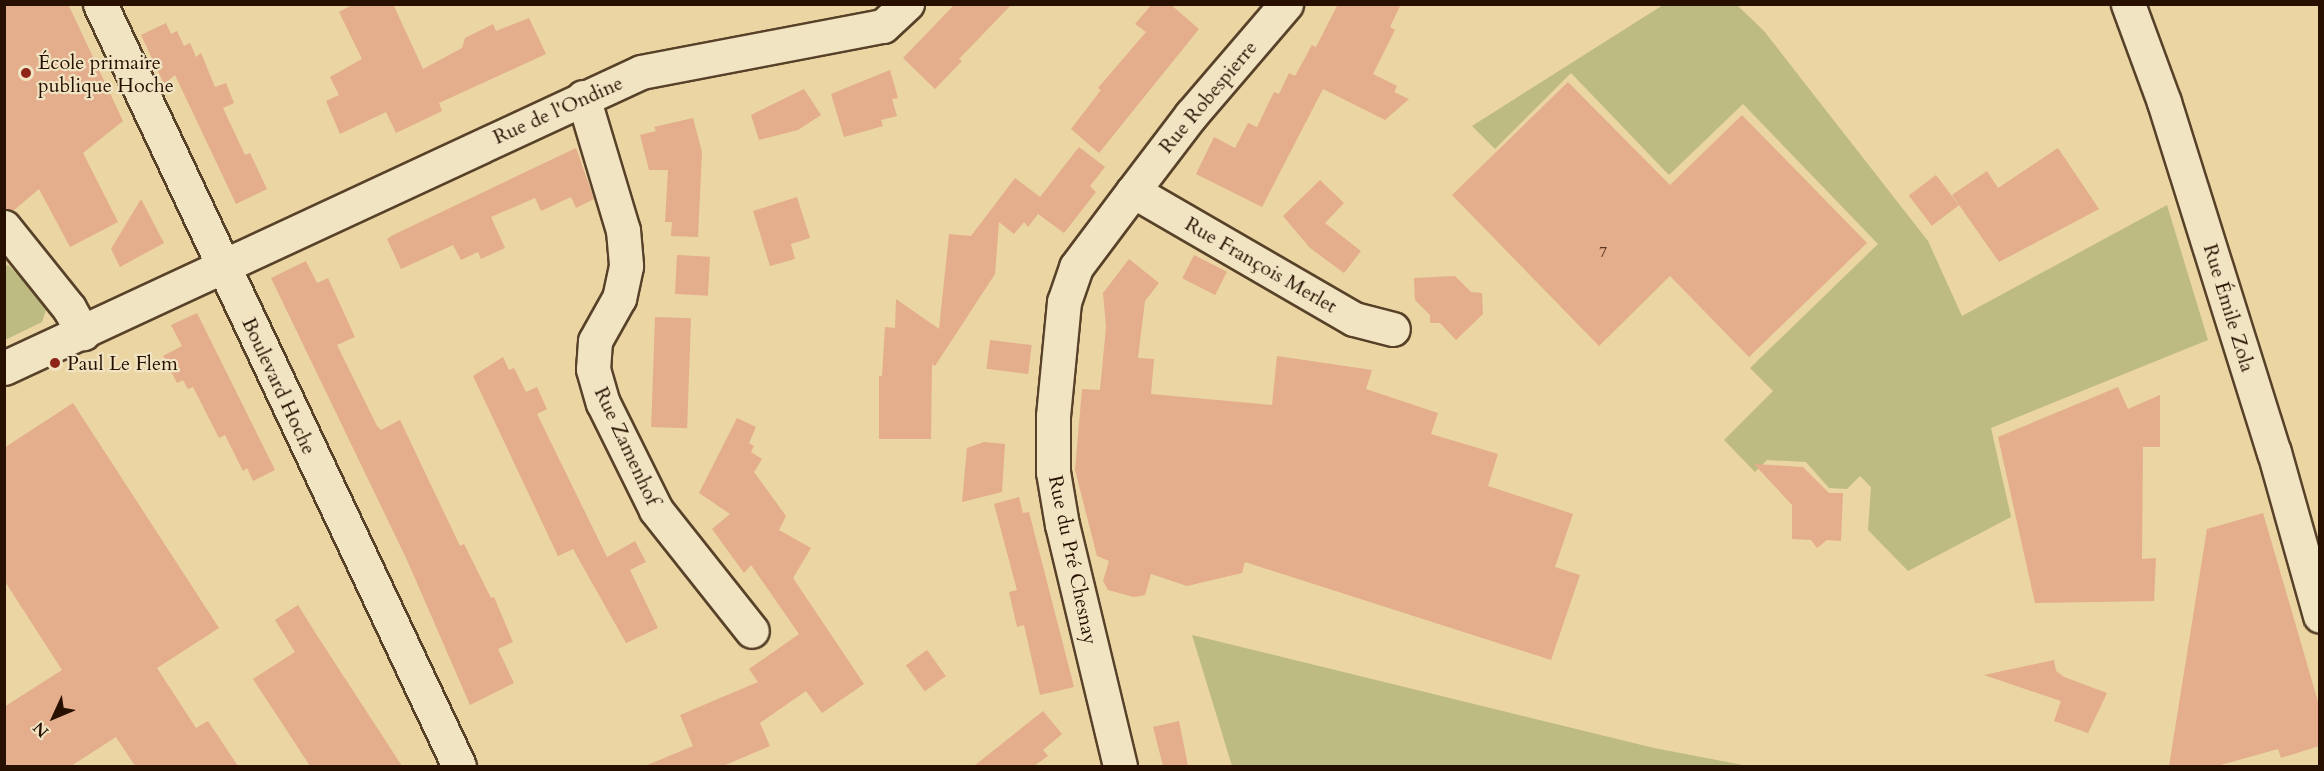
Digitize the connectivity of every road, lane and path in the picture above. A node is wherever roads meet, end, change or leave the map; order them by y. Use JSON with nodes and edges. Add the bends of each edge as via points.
{"nodes":[{"id":1,"x":99,"y":4,"type":"edge"},
{"id":2,"x":907,"y":4,"type":"edge"},
{"id":3,"x":1286,"y":4,"type":"edge"},
{"id":4,"x":2128,"y":4,"type":"edge"},
{"id":5,"x":583,"y":98,"type":"junction"},
{"id":6,"x":1133,"y":191,"type":"junction"},
{"id":7,"x":4,"y":227,"type":"edge"},
{"id":8,"x":223,"y":265,"type":"junction"},
{"id":9,"x":1393,"y":329,"type":"dead end"},
{"id":10,"x":82,"y":333,"type":"junction"},
{"id":11,"x":4,"y":368,"type":"edge"},
{"id":12,"x":2319,"y":616,"type":"edge"},
{"id":13,"x":752,"y":630,"type":"dead end"},
{"id":14,"x":1116,"y":761,"type":"edge"},
{"id":15,"x":459,"y":766,"type":"edge"}],
"edges":[{"from":1,"to":8,"type":"street","name":"Boulevard Hoche"},
{"from":2,"to":5,"type":"street","name":"Rue de l'Ondine","via":[[883,26],[641,72]]},
{"from":3,"to":6,"type":"street","name":"Rue Robespierre","via":[[1191,115]]},
{"from":4,"to":12,"type":"street","name":"Rue Émile Zola","via":[[2164,102],[2274,452]]},
{"from":5,"to":8,"type":"street","name":"Rue de l'Ondine"},
{"from":5,"to":13,"type":"street","name":"Rue Zamenhof","via":[[623,230],[626,266],[619,298],[595,341],[593,369],[603,403],[656,510]]},
{"from":6,"to":9,"type":"street","name":"Rue François Merlet","via":[[1354,319]]},
{"from":6,"to":14,"type":"street","name":"Rue du Pré Chesnay","via":[[1076,267],[1064,302],[1053,416],[1053,472],[1062,525]]},
{"from":7,"to":10,"type":"street","via":[[69,308]]},
{"from":8,"to":10,"type":"street","name":"Rue de l'Ondine"},
{"from":8,"to":15,"type":"street","name":"Boulevard Hoche"},
{"from":10,"to":11,"type":"street","name":"Rue de l'Ondine"}]}
